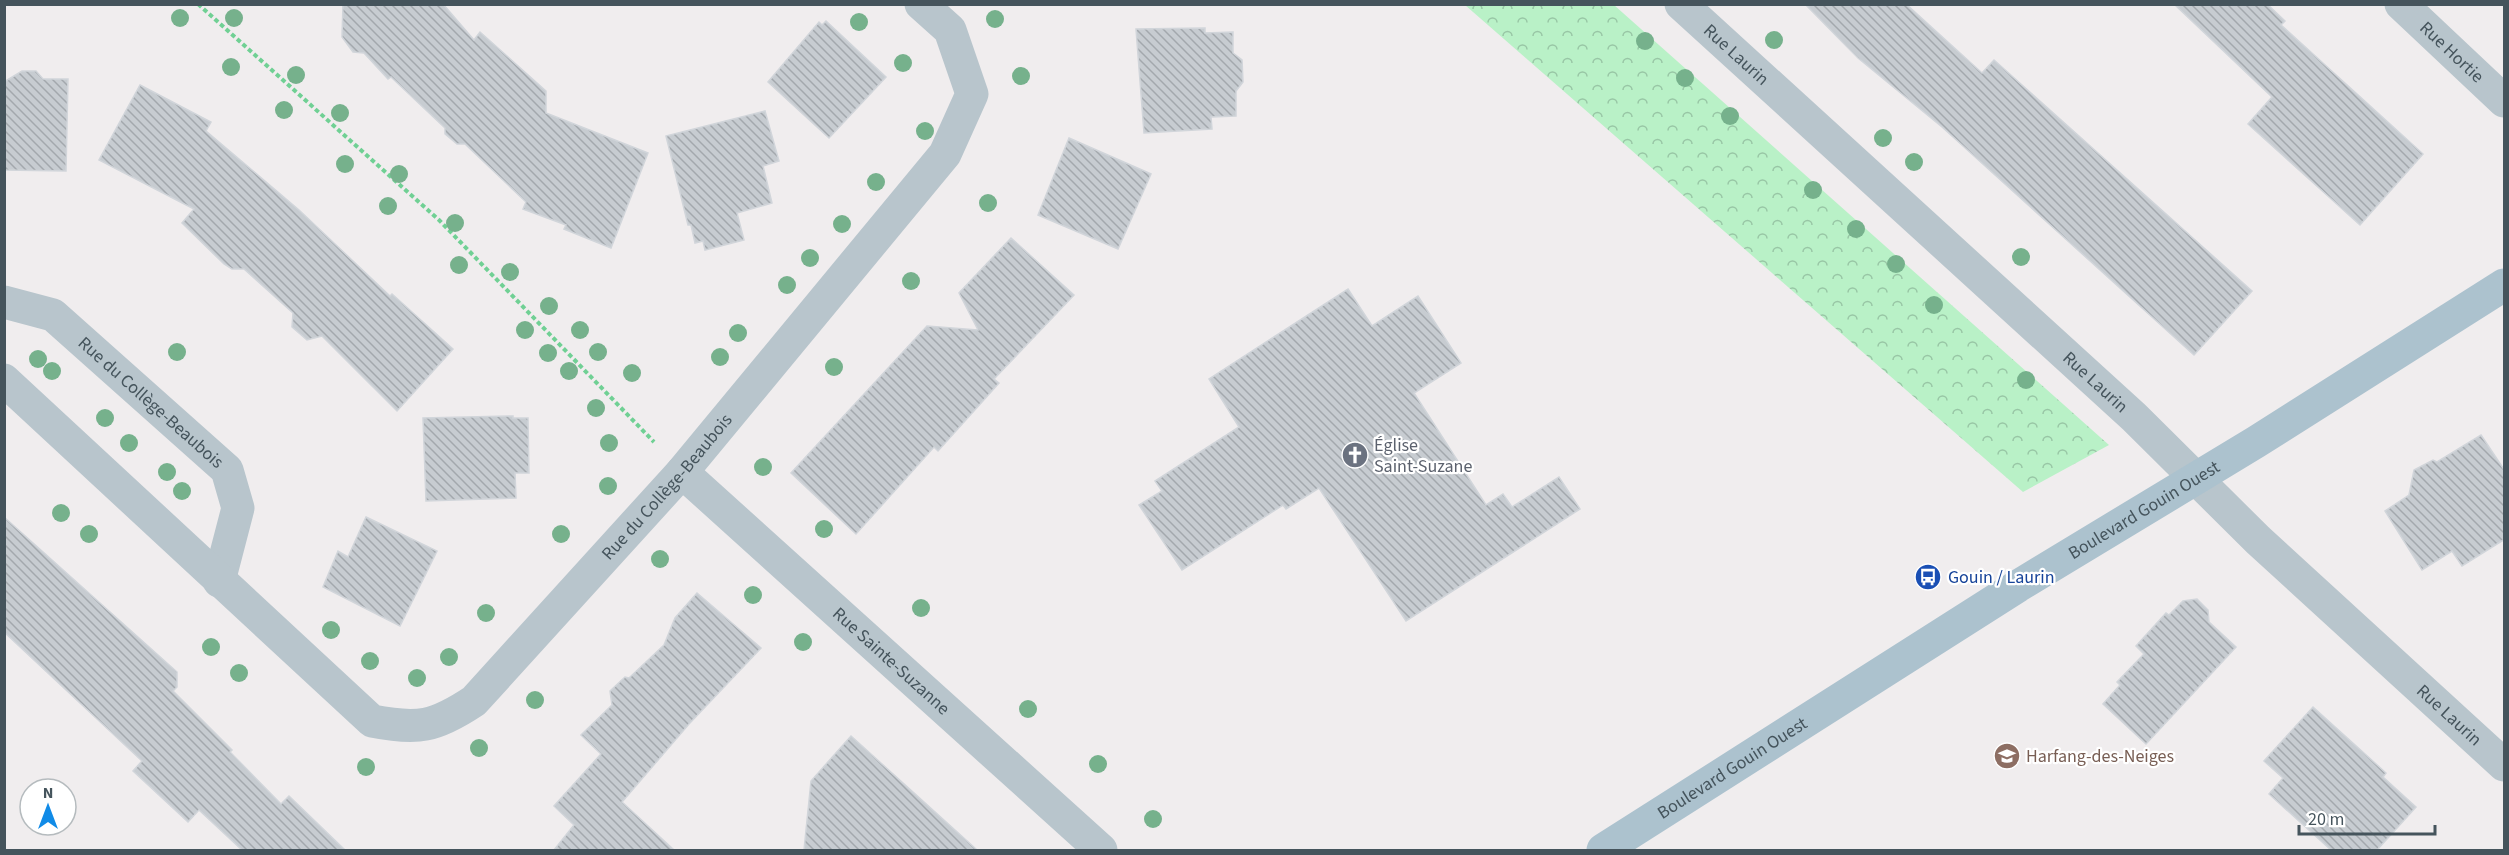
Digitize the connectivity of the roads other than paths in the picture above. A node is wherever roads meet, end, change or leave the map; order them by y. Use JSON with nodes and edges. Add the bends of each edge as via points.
{"nodes":[{"id":1,"x":921,"y":4,"type":"edge"},
{"id":2,"x":1681,"y":4,"type":"edge"},
{"id":3,"x":2401,"y":4,"type":"edge"},
{"id":4,"x":2505,"y":101,"type":"edge"},
{"id":5,"x":2505,"y":285,"type":"edge"},
{"id":6,"x":4,"y":302,"type":"edge"},
{"id":7,"x":4,"y":380,"type":"edge"},
{"id":8,"x":682,"y":472,"type":"junction"},
{"id":9,"x":2195,"y":478,"type":"junction"},
{"id":10,"x":219,"y":581,"type":"junction"},
{"id":11,"x":2505,"y":765,"type":"edge"},
{"id":12,"x":1101,"y":850,"type":"edge"},
{"id":13,"x":1603,"y":850,"type":"edge"}],
"edges":[{"from":1,"to":8,"type":"street","name":"Rue du Collège-Beaubois","via":[[950,30],[972,94],[945,154]]},
{"from":2,"to":9,"type":"street","name":"Rue Laurin","via":[[2134,417]]},
{"from":3,"to":4,"type":"street","name":"Rue Hortie"},
{"from":5,"to":9,"type":"main road","name":"Boulevard Gouin Ouest"},
{"from":6,"to":10,"type":"street","name":"Rue du Collège-Beaubois","via":[[53,315],[227,470],[238,508]]},
{"from":7,"to":10,"type":"street","name":"Rue du Collège-Beaubois"},
{"from":8,"to":10,"type":"street","name":"Rue du Collège-Beaubois","via":[[474,700],[445,720],[406,728],[372,721]]},
{"from":8,"to":12,"type":"street","name":"Rue Sainte-Suzanne"},
{"from":9,"to":11,"type":"street","name":"Rue Laurin"},
{"from":9,"to":13,"type":"main road","name":"Boulevard Gouin Ouest"}]}
